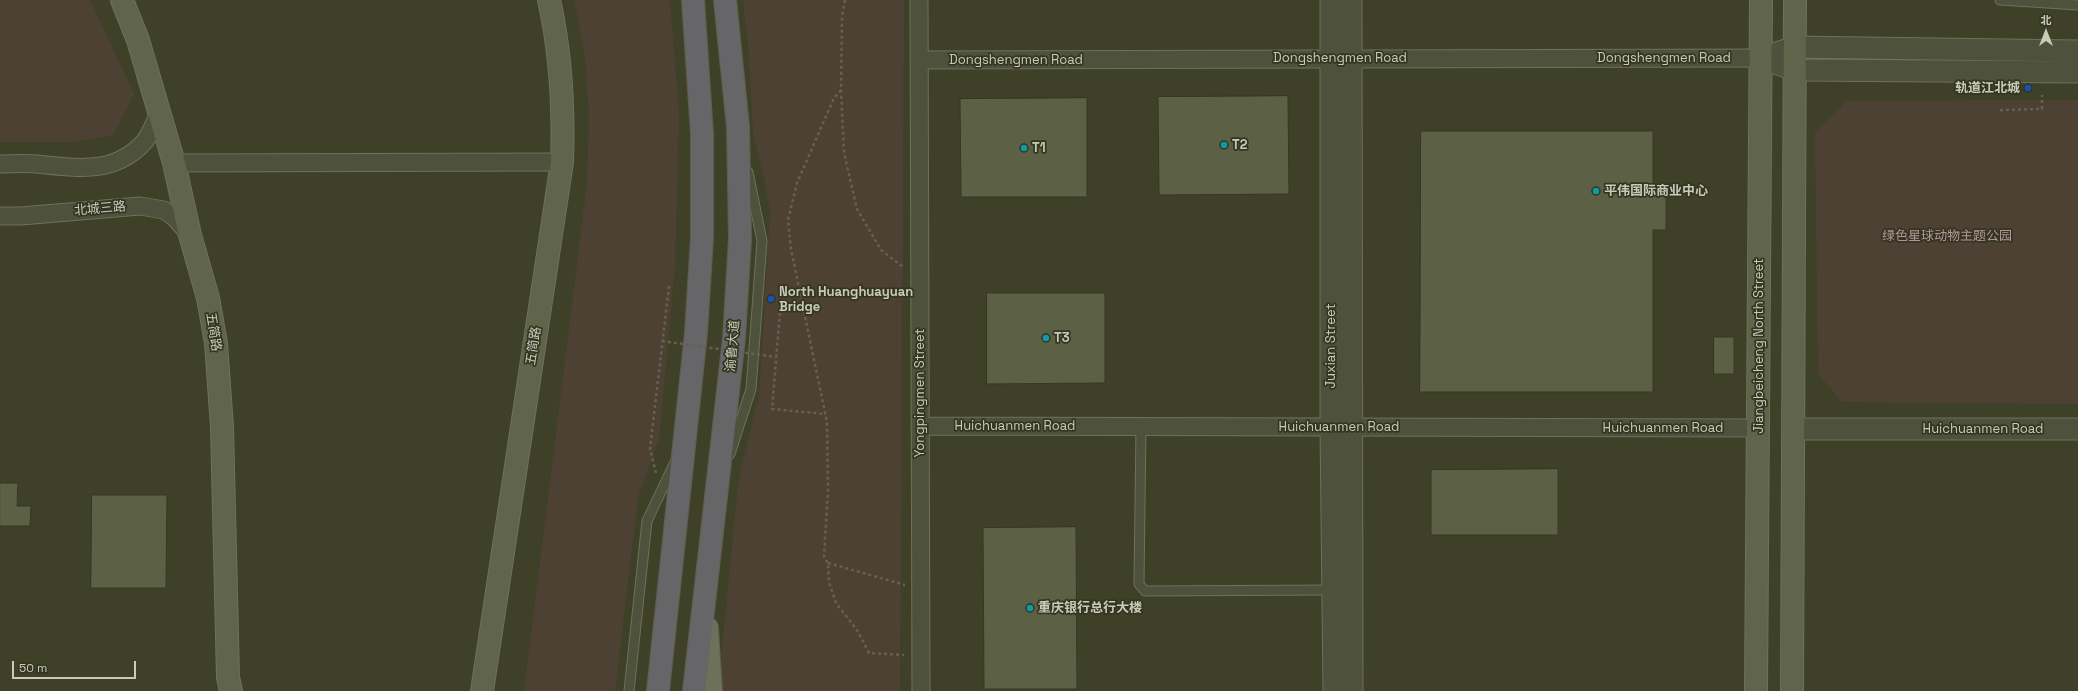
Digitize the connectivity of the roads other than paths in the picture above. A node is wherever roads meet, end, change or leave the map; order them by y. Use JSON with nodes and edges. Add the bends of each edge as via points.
{"nodes":[{"id":1,"x":122,"y":0,"type":"edge"},
{"id":2,"x":549,"y":0,"type":"edge"},
{"id":3,"x":725,"y":0,"type":"edge"},
{"id":4,"x":919,"y":0,"type":"edge"},
{"id":5,"x":1331,"y":0,"type":"edge"},
{"id":6,"x":1351,"y":0,"type":"edge"},
{"id":7,"x":1761,"y":0,"type":"edge"},
{"id":8,"x":1795,"y":0,"type":"edge"},
{"id":9,"x":2000,"y":0,"type":"edge"},
{"id":10,"x":693,"y":1,"type":"edge"},
{"id":11,"x":2078,"y":5,"type":"edge"},
{"id":12,"x":1795,"y":47,"type":"junction"},
{"id":13,"x":2078,"y":51,"type":"edge"},
{"id":14,"x":1341,"y":58,"type":"junction"},
{"id":15,"x":1761,"y":58,"type":"junction"},
{"id":16,"x":919,"y":60,"type":"junction"},
{"id":17,"x":1795,"y":70,"type":"junction"},
{"id":18,"x":2078,"y":72,"type":"edge"},
{"id":19,"x":159,"y":113,"type":"junction"},
{"id":20,"x":562,"y":162,"type":"junction"},
{"id":21,"x":174,"y":163,"type":"junction"},
{"id":22,"x":0,"y":164,"type":"edge"},
{"id":23,"x":0,"y":216,"type":"edge"},
{"id":24,"x":190,"y":235,"type":"junction"},
{"id":25,"x":920,"y":426,"type":"junction"},
{"id":26,"x":1141,"y":426,"type":"junction"},
{"id":27,"x":1341,"y":427,"type":"junction"},
{"id":28,"x":1758,"y":428,"type":"junction"},
{"id":29,"x":1793,"y":429,"type":"junction"},
{"id":30,"x":2078,"y":429,"type":"edge"},
{"id":31,"x":686,"y":441,"type":"junction"},
{"id":32,"x":1333,"y":590,"type":"junction"},
{"id":33,"x":705,"y":599,"type":"junction"},
{"id":34,"x":229,"y":687,"type":"edge"},
{"id":35,"x":482,"y":691,"type":"edge"},
{"id":36,"x":630,"y":691,"type":"edge"},
{"id":37,"x":658,"y":691,"type":"edge"},
{"id":38,"x":694,"y":691,"type":"edge"},
{"id":39,"x":711,"y":691,"type":"edge"},
{"id":40,"x":920,"y":691,"type":"edge"},
{"id":41,"x":1334,"y":691,"type":"edge"},
{"id":42,"x":1352,"y":691,"type":"edge"},
{"id":43,"x":1756,"y":691,"type":"edge"},
{"id":44,"x":1792,"y":691,"type":"edge"}],
"edges":[{"from":1,"to":19,"type":"main road","name":"五简路","via":[[138,40]]},
{"from":2,"to":20,"type":"main road","name":"五简路","via":[[561,64],[564,116]]},
{"from":3,"to":33,"type":"highway","name":"渝鲁大道","via":[[738,127],[740,239],[735,330]]},
{"from":4,"to":16,"type":"street","name":"Yongpingmen Street"},
{"from":5,"to":14,"type":"street","name":"Juxian Street"},
{"from":6,"to":14,"type":"street","name":"Juxian Street"},
{"from":7,"to":15,"type":"main road","name":"Jiangbeicheng North Street"},
{"from":8,"to":12,"type":"main road"},
{"from":9,"to":11,"type":"lane"},
{"from":10,"to":31,"type":"highway","via":[[702,134],[702,237]]},
{"from":12,"to":13,"type":"street","name":"Dongshengmen Road"},
{"from":12,"to":15,"type":"street","name":"Dongshengmen Road"},
{"from":12,"to":17,"type":"main road"},
{"from":14,"to":15,"type":"street","name":"Dongshengmen Road"},
{"from":14,"to":16,"type":"street","name":"Dongshengmen Road"},
{"from":14,"to":27,"type":"street","name":"Juxian Street"},
{"from":15,"to":17,"type":"street","name":"Dongshengmen Road"},
{"from":15,"to":28,"type":"main road","name":"Jiangbeicheng North Street"},
{"from":16,"to":25,"type":"street","name":"Yongpingmen Street"},
{"from":17,"to":18,"type":"street","name":"Dongshengmen Road"},
{"from":17,"to":29,"type":"main road"},
{"from":19,"to":21,"type":"main road","name":"五简路"},
{"from":19,"to":22,"type":"street","via":[[146,139],[130,156],[112,164],[88,169]]},
{"from":20,"to":21,"type":"street"},
{"from":20,"to":35,"type":"main road","name":"五简路"},
{"from":21,"to":24,"type":"main road","name":"五简路"},
{"from":23,"to":24,"type":"street","name":"北城三路","via":[[140,206],[164,210]]},
{"from":24,"to":34,"type":"main road","name":"五简路","via":[[208,298],[220,383]]},
{"from":25,"to":26,"type":"street","name":"Huichuanmen Road"},
{"from":25,"to":40,"type":"street","name":"Yongpingmen Street"},
{"from":26,"to":27,"type":"street","name":"Huichuanmen Road"},
{"from":26,"to":32,"type":"lane","via":[[1139,584],[1145,591]]},
{"from":27,"to":28,"type":"street","name":"Huichuanmen Road"},
{"from":27,"to":32,"type":"street","name":"Juxian Street"},
{"from":27,"to":42,"type":"street","name":"Juxian Street"},
{"from":28,"to":43,"type":"main road","name":"Jiangbeicheng North Street"},
{"from":29,"to":30,"type":"street","name":"Huichuanmen Road"},
{"from":29,"to":44,"type":"main road"},
{"from":31,"to":36,"type":"lane","via":[[647,521]]},
{"from":31,"to":37,"type":"highway"},
{"from":32,"to":41,"type":"street","name":"Juxian Street"},
{"from":33,"to":38,"type":"highway","name":"渝鲁大道"},
{"from":33,"to":39,"type":"main road"}]}
